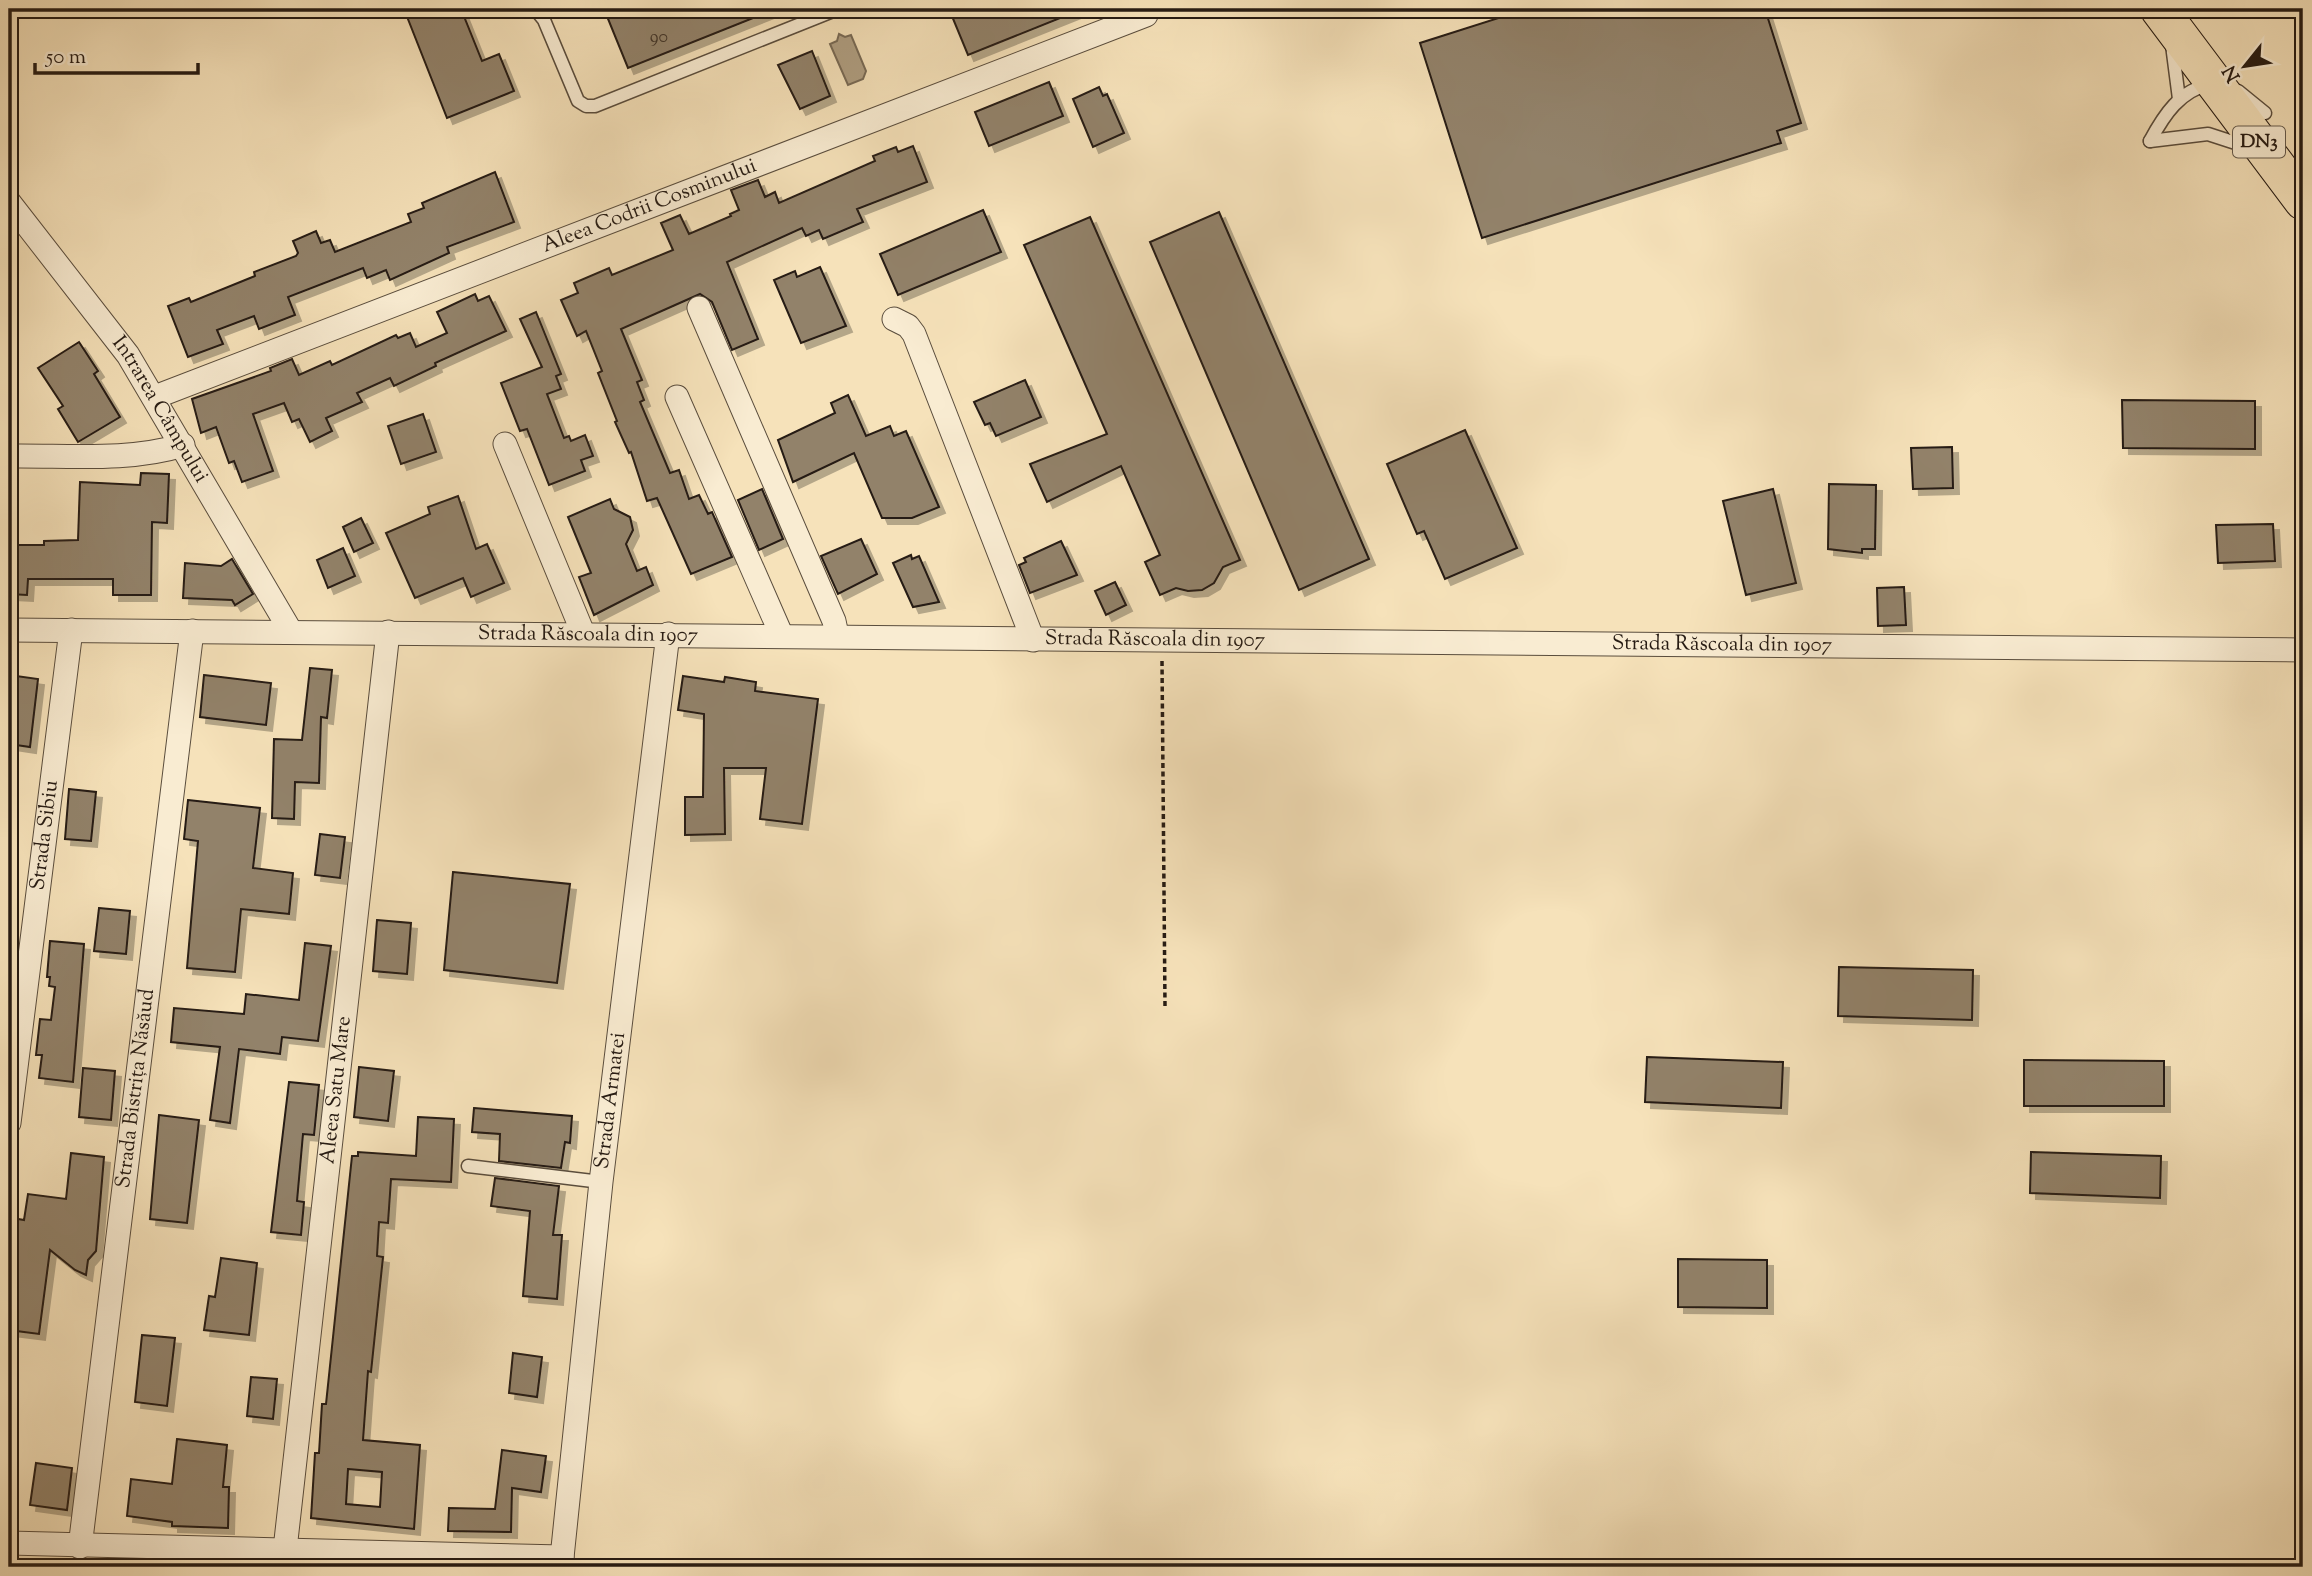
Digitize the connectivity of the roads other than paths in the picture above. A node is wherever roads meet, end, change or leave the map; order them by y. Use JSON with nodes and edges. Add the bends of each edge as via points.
{"nodes":[{"id":1,"x":535,"y":9,"type":"edge"},
{"id":2,"x":838,"y":9,"type":"edge"},
{"id":3,"x":2171,"y":12,"type":"edge"},
{"id":4,"x":1146,"y":15,"type":"dead end"},
{"id":5,"x":2215,"y":84,"type":"junction"},
{"id":6,"x":2179,"y":99,"type":"junction"},
{"id":7,"x":2265,"y":113,"type":"junction"},
{"id":8,"x":2288,"y":162,"type":"edge"},
{"id":9,"x":2303,"y":201,"type":"edge"},
{"id":10,"x":9,"y":202,"type":"edge"},
{"id":11,"x":699,"y":307,"type":"dead end"},
{"id":12,"x":894,"y":318,"type":"dead end"},
{"id":13,"x":155,"y":397,"type":"junction"},
{"id":14,"x":677,"y":397,"type":"dead end"},
{"id":15,"x":505,"y":444,"type":"dead end"},
{"id":16,"x":183,"y":445,"type":"junction"},
{"id":17,"x":9,"y":456,"type":"edge"},
{"id":18,"x":9,"y":630,"type":"edge"},
{"id":19,"x":71,"y":630,"type":"junction"},
{"id":20,"x":290,"y":630,"type":"junction"},
{"id":21,"x":192,"y":631,"type":"junction"},
{"id":22,"x":388,"y":632,"type":"junction"},
{"id":23,"x":583,"y":633,"type":"junction"},
{"id":24,"x":668,"y":634,"type":"junction"},
{"id":25,"x":781,"y":634,"type":"junction"},
{"id":26,"x":837,"y":635,"type":"junction"},
{"id":27,"x":1033,"y":640,"type":"junction"},
{"id":28,"x":2303,"y":650,"type":"edge"},
{"id":29,"x":9,"y":1123,"type":"edge"},
{"id":30,"x":468,"y":1166,"type":"dead end"},
{"id":31,"x":601,"y":1182,"type":"junction"},
{"id":32,"x":9,"y":1543,"type":"edge"},
{"id":33,"x":79,"y":1547,"type":"junction"},
{"id":34,"x":103,"y":1558,"type":"edge"},
{"id":35,"x":284,"y":1558,"type":"edge"},
{"id":36,"x":562,"y":1562,"type":"edge"}],
"edges":[{"from":1,"to":2,"type":"lane","via":[[544,20],[572,91],[586,106],[595,106]]},
{"from":3,"to":5,"type":"main road","number":"DN3"},
{"from":3,"to":6,"type":"lane"},
{"from":3,"to":7,"type":"main road","number":"DN3"},
{"from":4,"to":13,"type":"street","name":"Aleea Codrii Cosminului"},
{"from":5,"to":6,"type":"lane"},
{"from":5,"to":7,"type":"lane","via":[[2242,93]]},
{"from":5,"to":8,"type":"main road","number":"DN3"},
{"from":6,"to":8,"type":"lane","via":[[2150,141],[2208,134]]},
{"from":7,"to":8,"type":"main road","number":"DN3"},
{"from":8,"to":9,"type":"main road","number":"DN3"},
{"from":10,"to":13,"type":"street","name":"Intrarea Câmpului","via":[[90,303]]},
{"from":11,"to":26,"type":"street"},
{"from":12,"to":27,"type":"street","via":[[914,334]]},
{"from":13,"to":16,"type":"street","name":"Intrarea Câmpului"},
{"from":14,"to":25,"type":"street"},
{"from":15,"to":23,"type":"street"},
{"from":16,"to":17,"type":"street","via":[[135,454]]},
{"from":16,"to":20,"type":"street","name":"Intrarea Câmpului"},
{"from":18,"to":19,"type":"street","name":"Strada Răscoala din 1907"},
{"from":19,"to":21,"type":"street","name":"Strada Răscoala din 1907"},
{"from":19,"to":29,"type":"street","name":"Strada Sibiu"},
{"from":20,"to":21,"type":"street","name":"Strada Răscoala din 1907"},
{"from":20,"to":22,"type":"street","name":"Strada Răscoala din 1907"},
{"from":21,"to":33,"type":"street","name":"Strada Bistrița Năsăud"},
{"from":22,"to":23,"type":"street","name":"Strada Răscoala din 1907"},
{"from":22,"to":35,"type":"street","name":"Aleea Satu Mare"},
{"from":23,"to":24,"type":"street","name":"Strada Răscoala din 1907"},
{"from":24,"to":25,"type":"street","name":"Strada Răscoala din 1907"},
{"from":24,"to":31,"type":"street","name":"Strada Armatei"},
{"from":25,"to":26,"type":"street","name":"Strada Răscoala din 1907"},
{"from":26,"to":27,"type":"street","name":"Strada Răscoala din 1907"},
{"from":27,"to":28,"type":"street","name":"Strada Răscoala din 1907"},
{"from":30,"to":31,"type":"lane"},
{"from":31,"to":36,"type":"street","name":"Strada Armatei"},
{"from":32,"to":33,"type":"street"},
{"from":33,"to":34,"type":"street"},
{"from":34,"to":35,"type":"street"},
{"from":35,"to":36,"type":"street"}]}
